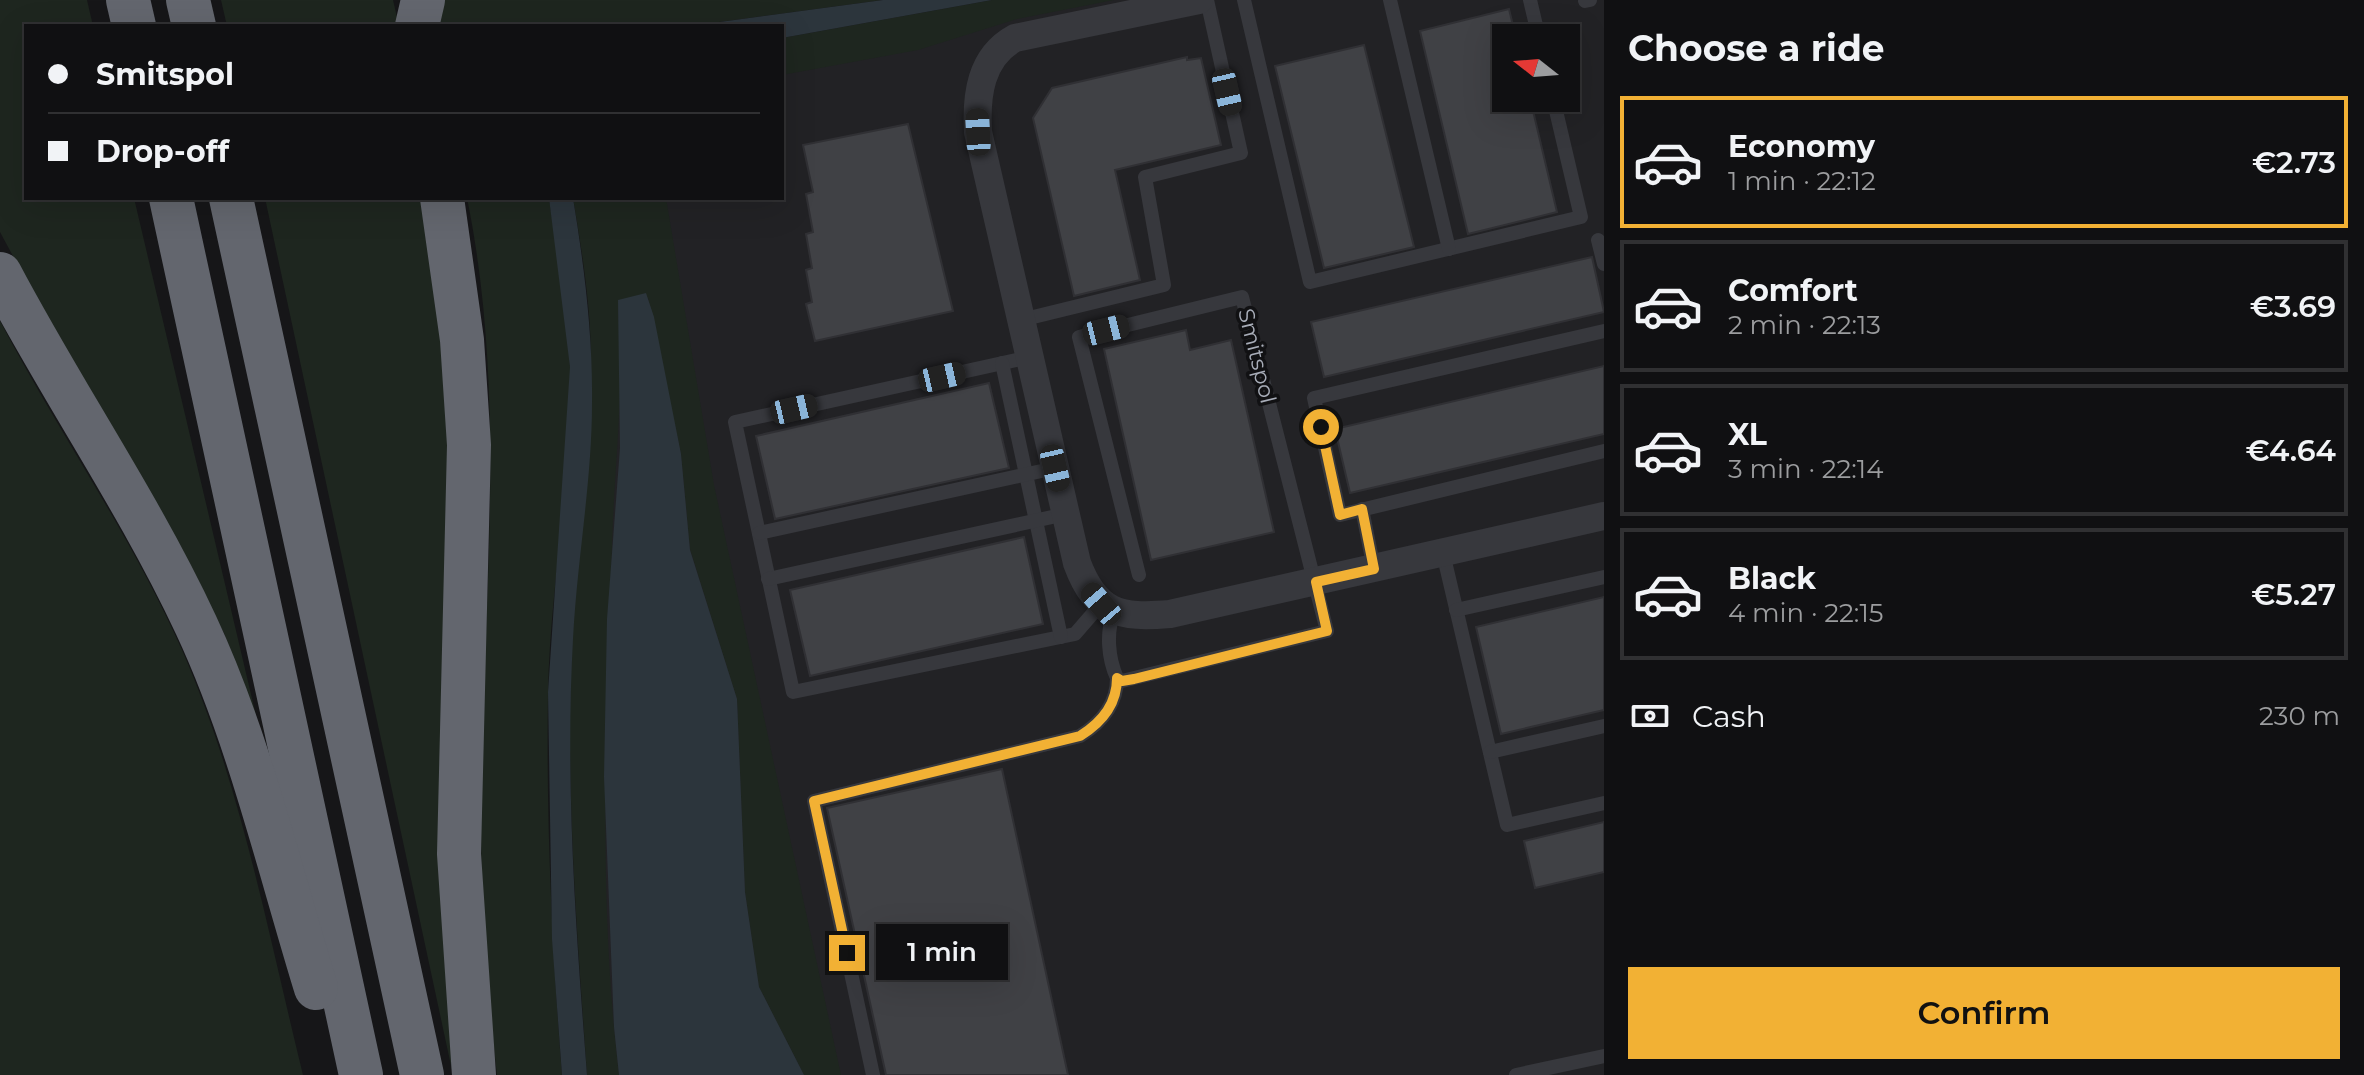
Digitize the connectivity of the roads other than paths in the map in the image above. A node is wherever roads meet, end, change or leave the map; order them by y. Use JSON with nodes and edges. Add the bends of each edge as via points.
{"nodes":[{"id":1,"x":128,"y":0,"type":"edge"},
{"id":2,"x":188,"y":0,"type":"edge"},
{"id":3,"x":403,"y":0,"type":"edge"},
{"id":4,"x":423,"y":0,"type":"edge"},
{"id":5,"x":1199,"y":0,"type":"edge"},
{"id":6,"x":1207,"y":0,"type":"edge"},
{"id":7,"x":1244,"y":0,"type":"edge"},
{"id":8,"x":1390,"y":0,"type":"edge"},
{"id":9,"x":1530,"y":0,"type":"edge"},
{"id":10,"x":134,"y":24,"type":"edge"},
{"id":11,"x":194,"y":24,"type":"edge"},
{"id":12,"x":409,"y":24,"type":"edge"},
{"id":13,"x":417,"y":24,"type":"edge"},
{"id":14,"x":1536,"y":24,"type":"edge"},
{"id":15,"x":1556,"y":112,"type":"edge"},
{"id":16,"x":171,"y":200,"type":"edge"},
{"id":17,"x":231,"y":200,"type":"edge"},
{"id":18,"x":442,"y":200,"type":"edge"},
{"id":19,"x":1598,"y":240,"type":"dead end"},
{"id":20,"x":1449,"y":249,"type":"junction"},
{"id":21,"x":1604,"y":264,"type":"edge"},
{"id":22,"x":0,"y":274,"type":"edge"},
{"id":23,"x":1021,"y":320,"type":"junction"},
{"id":24,"x":1604,"y":331,"type":"edge"},
{"id":25,"x":1030,"y":357,"type":"junction"},
{"id":26,"x":1002,"y":363,"type":"junction"},
{"id":27,"x":1604,"y":451,"type":"edge"},
{"id":28,"x":1055,"y":468,"type":"junction"},
{"id":29,"x":1025,"y":475,"type":"junction"},
{"id":30,"x":1362,"y":509,"type":"junction"},
{"id":31,"x":1066,"y":514,"type":"junction"},
{"id":32,"x":1604,"y":516,"type":"edge"},
{"id":33,"x":1036,"y":520,"type":"junction"},
{"id":34,"x":759,"y":533,"type":"junction"},
{"id":35,"x":1443,"y":553,"type":"junction"},
{"id":36,"x":1374,"y":569,"type":"junction"},
{"id":37,"x":1139,"y":575,"type":"dead end"},
{"id":38,"x":1604,"y":577,"type":"edge"},
{"id":39,"x":768,"y":579,"type":"junction"},
{"id":40,"x":1316,"y":582,"type":"junction"},
{"id":41,"x":1108,"y":608,"type":"junction"},
{"id":42,"x":1456,"y":610,"type":"junction"},
{"id":43,"x":1061,"y":637,"type":"junction"},
{"id":44,"x":1117,"y":678,"type":"junction"},
{"id":45,"x":1604,"y":726,"type":"edge"},
{"id":46,"x":1490,"y":752,"type":"junction"},
{"id":47,"x":1604,"y":803,"type":"edge"},
{"id":48,"x":1604,"y":1056,"type":"edge"},
{"id":49,"x":343,"y":1075,"type":"edge"},
{"id":50,"x":361,"y":1075,"type":"edge"},
{"id":51,"x":422,"y":1075,"type":"edge"},
{"id":52,"x":474,"y":1075,"type":"edge"},
{"id":53,"x":873,"y":1075,"type":"edge"},
{"id":54,"x":1516,"y":1075,"type":"edge"}],
"edges":[{"from":1,"to":10,"type":"highway"},
{"from":2,"to":11,"type":"highway"},
{"from":3,"to":12,"type":"highway"},
{"from":4,"to":13,"type":"highway"},
{"from":5,"to":23,"type":"street","via":[[1036,31],[1015,38],[993,55],[979,93],[978,132]]},
{"from":6,"to":23,"type":"lane","via":[[1241,153],[1145,177],[1164,285]]},
{"from":7,"to":20,"type":"lane","via":[[1310,282]]},
{"from":8,"to":20,"type":"lane"},
{"from":9,"to":14,"type":"lane"},
{"from":15,"to":20,"type":"lane","via":[[1581,217]]},
{"from":16,"to":50,"type":"highway"},
{"from":17,"to":51,"type":"highway"},
{"from":18,"to":52,"type":"highway","via":[[462,340],[469,445],[459,854]]},
{"from":19,"to":21,"type":"lane"},
{"from":22,"to":49,"type":"highway","via":[[197,627],[242,745]]},
{"from":23,"to":25,"type":"street"},
{"from":24,"to":30,"type":"lane","name":"Smitspol","via":[[1314,398],[1340,515]]},
{"from":25,"to":26,"type":"lane"},
{"from":25,"to":28,"type":"street"},
{"from":26,"to":29,"type":"lane"},
{"from":26,"to":34,"type":"lane","via":[[735,422]]},
{"from":27,"to":30,"type":"lane"},
{"from":28,"to":29,"type":"lane"},
{"from":28,"to":31,"type":"street"},
{"from":29,"to":33,"type":"lane"},
{"from":29,"to":34,"type":"lane"},
{"from":30,"to":36,"type":"lane"},
{"from":31,"to":33,"type":"lane"},
{"from":31,"to":41,"type":"street","via":[[1082,577]]},
{"from":32,"to":35,"type":"street"},
{"from":33,"to":39,"type":"lane"},
{"from":33,"to":43,"type":"lane"},
{"from":34,"to":39,"type":"lane"},
{"from":35,"to":36,"type":"street"},
{"from":35,"to":42,"type":"lane"},
{"from":36,"to":40,"type":"street"},
{"from":37,"to":40,"type":"lane","name":"Smitspol","via":[[1079,337],[1242,297]]},
{"from":38,"to":42,"type":"lane"},
{"from":39,"to":43,"type":"lane","via":[[793,692]]},
{"from":40,"to":41,"type":"street","via":[[1170,614],[1131,615]]},
{"from":40,"to":44,"type":"lane","via":[[1327,631],[1134,679]]},
{"from":41,"to":43,"type":"lane","via":[[1075,634]]},
{"from":41,"to":44,"type":"lane"},
{"from":42,"to":46,"type":"lane"},
{"from":44,"to":53,"type":"lane","via":[[1110,709],[1080,736],[814,801]]},
{"from":45,"to":46,"type":"lane"},
{"from":46,"to":47,"type":"lane","via":[[1507,825]]},
{"from":48,"to":54,"type":"lane"}]}
